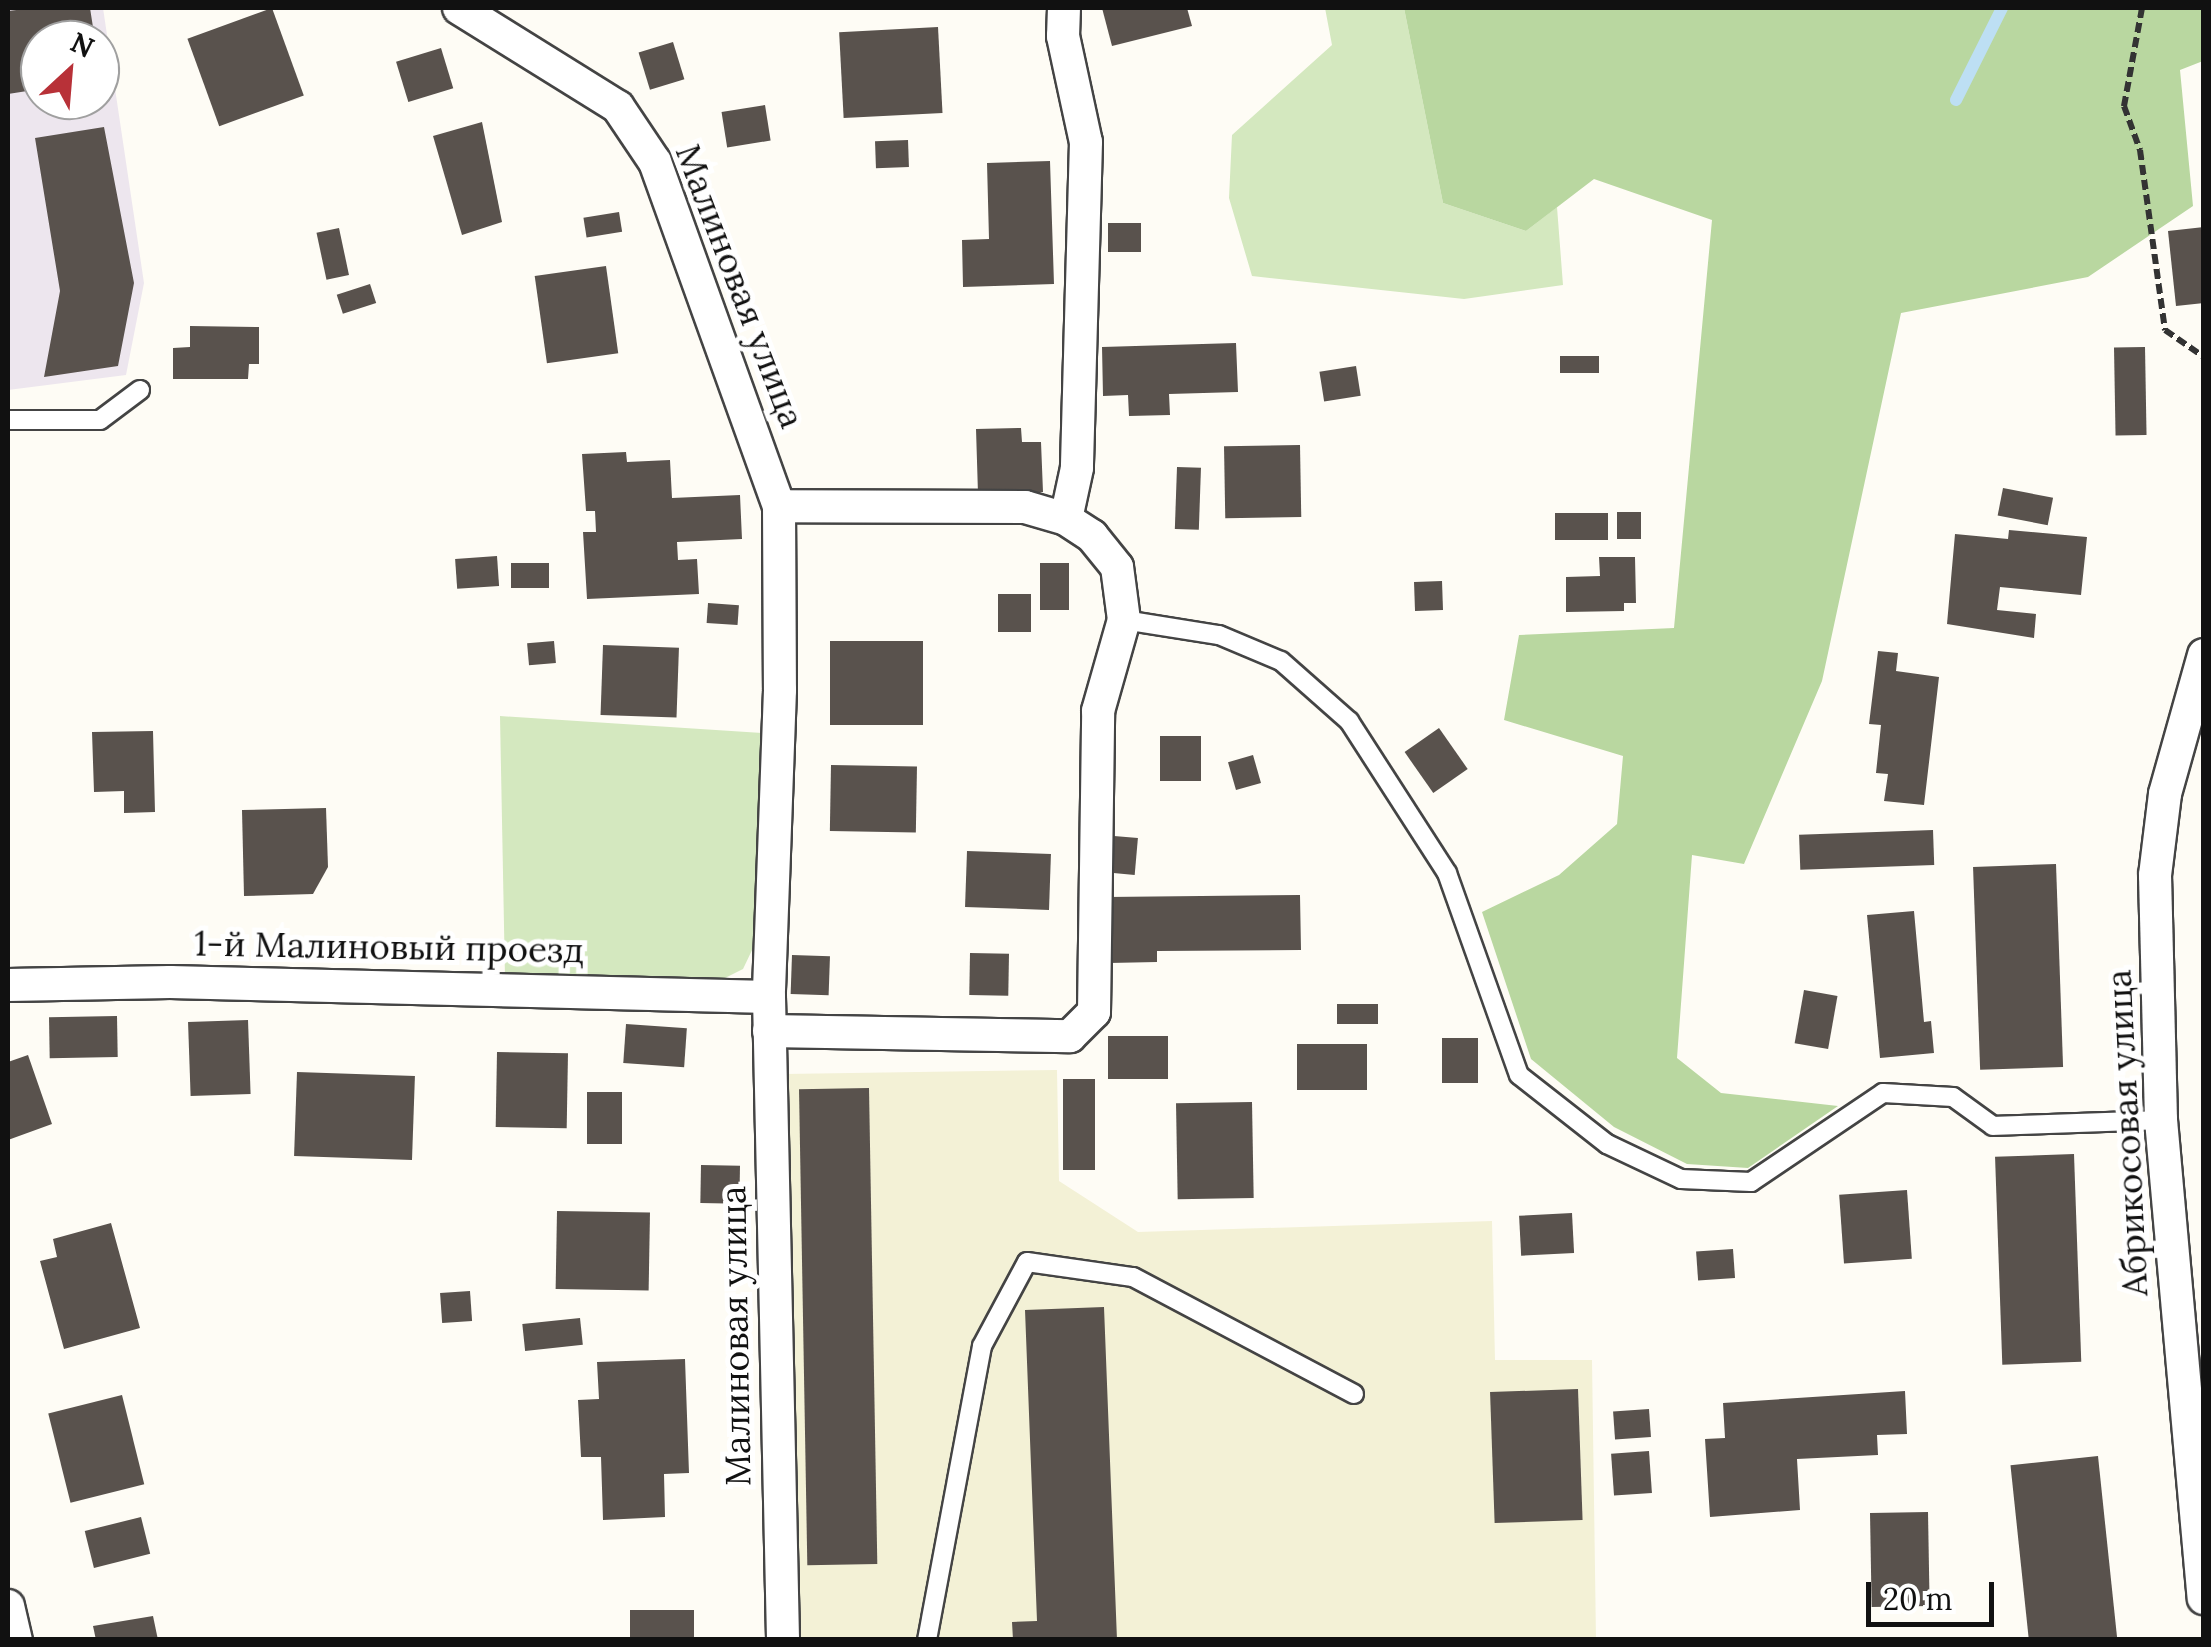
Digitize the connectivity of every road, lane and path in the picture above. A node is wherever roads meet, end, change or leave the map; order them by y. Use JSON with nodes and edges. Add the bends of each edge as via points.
{"nodes":[{"id":1,"x":459,"y":8,"type":"edge"},
{"id":2,"x":1064,"y":8,"type":"edge"},
{"id":3,"x":2142,"y":8,"type":"edge"},
{"id":4,"x":2204,"y":357,"type":"edge"},
{"id":5,"x":140,"y":390,"type":"dead end"},
{"id":6,"x":8,"y":420,"type":"edge"},
{"id":7,"x":778,"y":506,"type":"junction"},
{"id":8,"x":1066,"y":519,"type":"junction"},
{"id":9,"x":1124,"y":620,"type":"junction"},
{"id":10,"x":2202,"y":664,"type":"edge"},
{"id":11,"x":8,"y":986,"type":"edge"},
{"id":12,"x":769,"y":997,"type":"junction"},
{"id":13,"x":770,"y":1031,"type":"junction"},
{"id":14,"x":2161,"y":1120,"type":"junction"},
{"id":15,"x":1354,"y":1394,"type":"dead end"},
{"id":16,"x":2204,"y":1598,"type":"edge"},
{"id":17,"x":8,"y":1606,"type":"edge"},
{"id":18,"x":16,"y":1640,"type":"edge"},
{"id":19,"x":783,"y":1640,"type":"edge"},
{"id":20,"x":927,"y":1640,"type":"edge"}],
"edges":[{"from":1,"to":7,"type":"street","name":"Малиновая улица","via":[[618,108],[655,162]]},
{"from":2,"to":8,"type":"street","via":[[1063,36],[1086,142],[1077,468]]},
{"from":3,"to":4,"type":"path","via":[[2124,106],[2140,150],[2165,330]]},
{"from":5,"to":6,"type":"lane","via":[[100,420]]},
{"from":7,"to":8,"type":"street","via":[[1026,507]]},
{"from":7,"to":12,"type":"street","name":"Малиновая улица","via":[[780,690]]},
{"from":8,"to":9,"type":"street","via":[[1092,536],[1117,567]]},
{"from":9,"to":13,"type":"street","via":[[1098,711],[1094,1012],[1070,1036]]},
{"from":9,"to":14,"type":"lane","via":[[1219,636],[1281,661],[1349,721],[1447,873],[1519,1075],[1607,1144],[1682,1179],[1751,1182],[1883,1093],[1953,1098],[1993,1126]]},
{"from":10,"to":14,"type":"street","name":"Абрикосовая улица","via":[[2164,794],[2156,875]]},
{"from":11,"to":12,"type":"street","name":"1-й Малиновый проезд","via":[[170,982]]},
{"from":12,"to":13,"type":"street","name":"Малиновая улица"},
{"from":13,"to":19,"type":"street","name":"Малиновая улица"},
{"from":14,"to":16,"type":"street","name":"Абрикосовая улица"},
{"from":15,"to":20,"type":"lane","via":[[1133,1276],[1028,1262],[982,1346]]},
{"from":17,"to":18,"type":"street"}]}
